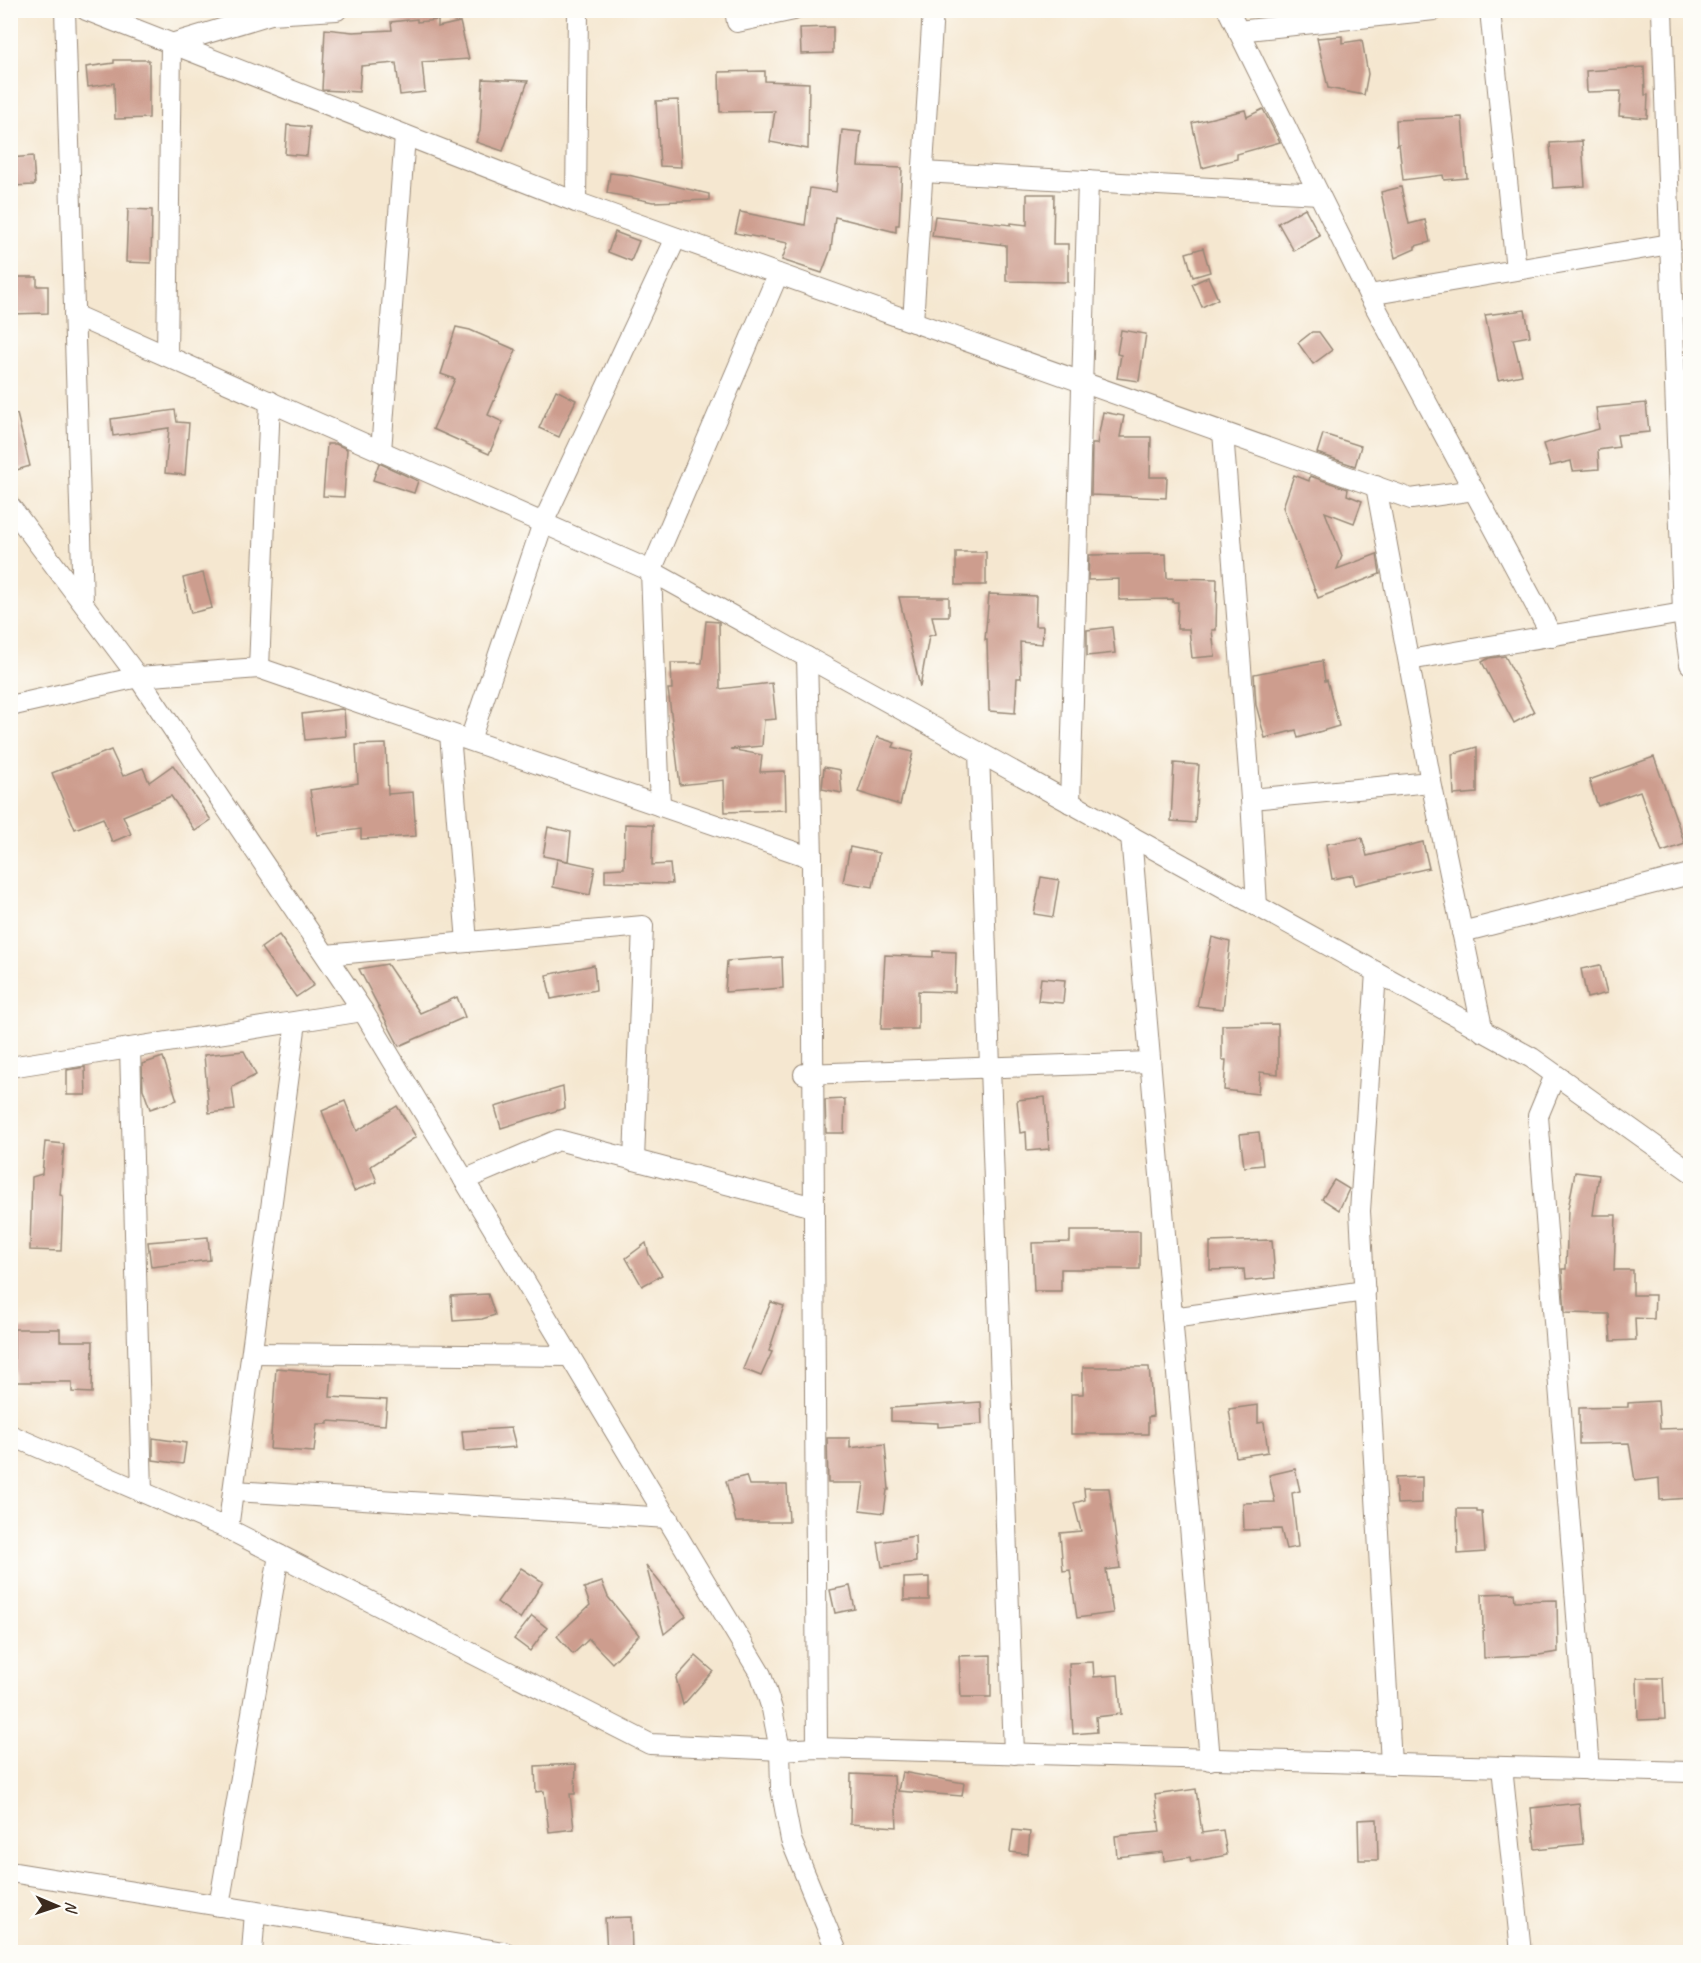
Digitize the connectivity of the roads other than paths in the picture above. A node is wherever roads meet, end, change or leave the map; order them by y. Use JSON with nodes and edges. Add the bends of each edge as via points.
{"nodes":[{"id":1,"x":65,"y":10,"type":"edge"},
{"id":2,"x":86,"y":10,"type":"edge"},
{"id":3,"x":337,"y":10,"type":"edge"},
{"id":4,"x":578,"y":10,"type":"edge"},
{"id":5,"x":735,"y":10,"type":"edge"},
{"id":6,"x":794,"y":10,"type":"edge"},
{"id":7,"x":933,"y":10,"type":"edge"},
{"id":8,"x":1228,"y":10,"type":"edge"},
{"id":9,"x":1434,"y":10,"type":"edge"},
{"id":10,"x":1490,"y":10,"type":"edge"},
{"id":11,"x":1662,"y":10,"type":"edge"},
{"id":12,"x":1238,"y":30,"type":"junction"},
{"id":13,"x":171,"y":44,"type":"junction"},
{"id":14,"x":405,"y":136,"type":"junction"},
{"id":15,"x":923,"y":172,"type":"junction"},
{"id":16,"x":1088,"y":181,"type":"junction"},
{"id":17,"x":1319,"y":194,"type":"junction"},
{"id":18,"x":576,"y":202,"type":"junction"},
{"id":19,"x":676,"y":238,"type":"junction"},
{"id":20,"x":1670,"y":244,"type":"junction"},
{"id":21,"x":1516,"y":270,"type":"junction"},
{"id":22,"x":778,"y":274,"type":"junction"},
{"id":23,"x":1369,"y":295,"type":"junction"},
{"id":24,"x":74,"y":315,"type":"junction"},
{"id":25,"x":913,"y":322,"type":"junction"},
{"id":26,"x":167,"y":356,"type":"junction"},
{"id":27,"x":1082,"y":382,"type":"junction"},
{"id":28,"x":270,"y":402,"type":"junction"},
{"id":29,"x":1223,"y":432,"type":"junction"},
{"id":30,"x":381,"y":451,"type":"junction"},
{"id":31,"x":1376,"y":486,"type":"junction"},
{"id":32,"x":1474,"y":490,"type":"junction"},
{"id":33,"x":10,"y":506,"type":"edge"},
{"id":34,"x":543,"y":523,"type":"junction"},
{"id":35,"x":651,"y":571,"type":"junction"},
{"id":36,"x":83,"y":602,"type":"junction"},
{"id":37,"x":1687,"y":614,"type":"edge"},
{"id":38,"x":1552,"y":636,"type":"junction"},
{"id":39,"x":807,"y":657,"type":"junction"},
{"id":40,"x":1408,"y":660,"type":"junction"},
{"id":41,"x":1690,"y":664,"type":"edge"},
{"id":42,"x":259,"y":668,"type":"junction"},
{"id":43,"x":138,"y":677,"type":"junction"},
{"id":44,"x":10,"y":706,"type":"edge"},
{"id":45,"x":450,"y":734,"type":"junction"},
{"id":46,"x":470,"y":740,"type":"junction"},
{"id":47,"x":979,"y":752,"type":"junction"},
{"id":48,"x":1431,"y":782,"type":"junction"},
{"id":49,"x":1251,"y":799,"type":"junction"},
{"id":50,"x":1070,"y":802,"type":"junction"},
{"id":51,"x":660,"y":806,"type":"junction"},
{"id":52,"x":1131,"y":836,"type":"junction"},
{"id":53,"x":812,"y":858,"type":"junction"},
{"id":54,"x":1690,"y":874,"type":"edge"},
{"id":55,"x":1257,"y":906,"type":"junction"},
{"id":56,"x":1462,"y":932,"type":"junction"},
{"id":57,"x":467,"y":942,"type":"junction"},
{"id":58,"x":326,"y":955,"type":"junction"},
{"id":59,"x":1376,"y":972,"type":"junction"},
{"id":60,"x":363,"y":1011,"type":"junction"},
{"id":61,"x":296,"y":1022,"type":"junction"},
{"id":62,"x":1483,"y":1032,"type":"junction"},
{"id":63,"x":130,"y":1048,"type":"junction"},
{"id":64,"x":1150,"y":1062,"type":"junction"},
{"id":65,"x":10,"y":1067,"type":"edge"},
{"id":66,"x":990,"y":1068,"type":"junction"},
{"id":67,"x":809,"y":1074,"type":"junction"},
{"id":68,"x":1555,"y":1075,"type":"junction"},
{"id":69,"x":634,"y":1160,"type":"junction"},
{"id":70,"x":1690,"y":1171,"type":"edge"},
{"id":71,"x":464,"y":1180,"type":"junction"},
{"id":72,"x":814,"y":1207,"type":"junction"},
{"id":73,"x":1365,"y":1291,"type":"junction"},
{"id":74,"x":1172,"y":1318,"type":"junction"},
{"id":75,"x":252,"y":1353,"type":"junction"},
{"id":76,"x":568,"y":1356,"type":"junction"},
{"id":77,"x":10,"y":1435,"type":"edge"},
{"id":78,"x":234,"y":1491,"type":"junction"},
{"id":79,"x":142,"y":1492,"type":"junction"},
{"id":80,"x":668,"y":1518,"type":"junction"},
{"id":81,"x":228,"y":1529,"type":"junction"},
{"id":82,"x":279,"y":1555,"type":"junction"},
{"id":83,"x":817,"y":1748,"type":"junction"},
{"id":84,"x":780,"y":1750,"type":"junction"},
{"id":85,"x":1014,"y":1754,"type":"junction"},
{"id":86,"x":1210,"y":1760,"type":"junction"},
{"id":87,"x":1391,"y":1764,"type":"junction"},
{"id":88,"x":1502,"y":1767,"type":"junction"},
{"id":89,"x":1589,"y":1770,"type":"junction"},
{"id":90,"x":1690,"y":1772,"type":"edge"},
{"id":91,"x":10,"y":1872,"type":"edge"},
{"id":92,"x":219,"y":1906,"type":"junction"},
{"id":93,"x":255,"y":1912,"type":"junction"},
{"id":94,"x":252,"y":1953,"type":"edge"},
{"id":95,"x":504,"y":1953,"type":"edge"},
{"id":96,"x":837,"y":1953,"type":"edge"},
{"id":97,"x":1521,"y":1953,"type":"edge"}],
"edges":[{"from":1,"to":24,"type":"street"},
{"from":2,"to":13,"type":"street"},
{"from":3,"to":13,"type":"street","via":[[271,14]]},
{"from":4,"to":18,"type":"street"},
{"from":5,"to":6,"type":"street","via":[[737,22]]},
{"from":7,"to":15,"type":"street"},
{"from":8,"to":12,"type":"street"},
{"from":9,"to":12,"type":"street"},
{"from":10,"to":21,"type":"street"},
{"from":11,"to":20,"type":"street"},
{"from":12,"to":17,"type":"street"},
{"from":13,"to":14,"type":"street"},
{"from":13,"to":26,"type":"street"},
{"from":14,"to":18,"type":"street"},
{"from":14,"to":30,"type":"street"},
{"from":15,"to":16,"type":"street"},
{"from":15,"to":25,"type":"street"},
{"from":16,"to":17,"type":"street"},
{"from":16,"to":27,"type":"street"},
{"from":17,"to":23,"type":"street"},
{"from":18,"to":19,"type":"street"},
{"from":19,"to":22,"type":"street"},
{"from":19,"to":34,"type":"street"},
{"from":20,"to":21,"type":"street"},
{"from":20,"to":37,"type":"street"},
{"from":21,"to":23,"type":"street"},
{"from":22,"to":25,"type":"street"},
{"from":22,"to":35,"type":"street"},
{"from":23,"to":32,"type":"street"},
{"from":24,"to":26,"type":"street"},
{"from":24,"to":36,"type":"street"},
{"from":25,"to":27,"type":"street"},
{"from":26,"to":28,"type":"street"},
{"from":27,"to":29,"type":"street"},
{"from":27,"to":50,"type":"street"},
{"from":28,"to":30,"type":"street"},
{"from":28,"to":42,"type":"street"},
{"from":29,"to":31,"type":"street"},
{"from":29,"to":49,"type":"street"},
{"from":30,"to":34,"type":"street"},
{"from":31,"to":32,"type":"street","via":[[1411,499]]},
{"from":31,"to":40,"type":"street"},
{"from":32,"to":38,"type":"street"},
{"from":33,"to":36,"type":"street"},
{"from":34,"to":35,"type":"street"},
{"from":34,"to":46,"type":"street"},
{"from":35,"to":39,"type":"street"},
{"from":35,"to":51,"type":"street"},
{"from":36,"to":43,"type":"street"},
{"from":37,"to":38,"type":"street"},
{"from":37,"to":41,"type":"street"},
{"from":38,"to":40,"type":"street"},
{"from":39,"to":47,"type":"street"},
{"from":39,"to":53,"type":"street"},
{"from":40,"to":48,"type":"street"},
{"from":42,"to":43,"type":"street"},
{"from":42,"to":45,"type":"street"},
{"from":43,"to":44,"type":"street"},
{"from":43,"to":58,"type":"street"},
{"from":45,"to":46,"type":"street"},
{"from":45,"to":57,"type":"street"},
{"from":46,"to":51,"type":"street"},
{"from":47,"to":50,"type":"street"},
{"from":47,"to":66,"type":"street"},
{"from":48,"to":49,"type":"street"},
{"from":48,"to":56,"type":"street"},
{"from":49,"to":55,"type":"street"},
{"from":50,"to":52,"type":"street"},
{"from":51,"to":53,"type":"street"},
{"from":52,"to":55,"type":"street"},
{"from":52,"to":64,"type":"street"},
{"from":53,"to":67,"type":"street"},
{"from":54,"to":56,"type":"street"},
{"from":55,"to":59,"type":"street"},
{"from":56,"to":62,"type":"street"},
{"from":57,"to":58,"type":"street"},
{"from":57,"to":69,"type":"street","via":[[643,926]]},
{"from":58,"to":60,"type":"street"},
{"from":59,"to":62,"type":"street"},
{"from":59,"to":73,"type":"street","via":[[1360,1211]]},
{"from":60,"to":61,"type":"street"},
{"from":60,"to":71,"type":"street"},
{"from":61,"to":63,"type":"street"},
{"from":61,"to":75,"type":"street"},
{"from":62,"to":68,"type":"street"},
{"from":63,"to":65,"type":"street"},
{"from":63,"to":79,"type":"street"},
{"from":64,"to":66,"type":"street"},
{"from":64,"to":74,"type":"street"},
{"from":66,"to":67,"type":"street"},
{"from":66,"to":85,"type":"street"},
{"from":67,"to":72,"type":"street"},
{"from":68,"to":70,"type":"street"},
{"from":68,"to":89,"type":"street","via":[[1538,1116]]},
{"from":69,"to":71,"type":"street","via":[[558,1140]]},
{"from":69,"to":72,"type":"street"},
{"from":71,"to":76,"type":"street"},
{"from":72,"to":83,"type":"street"},
{"from":73,"to":74,"type":"street"},
{"from":73,"to":87,"type":"street"},
{"from":74,"to":86,"type":"street"},
{"from":75,"to":76,"type":"street"},
{"from":75,"to":78,"type":"street"},
{"from":76,"to":80,"type":"street"},
{"from":77,"to":79,"type":"street"},
{"from":78,"to":80,"type":"street"},
{"from":78,"to":81,"type":"street"},
{"from":79,"to":81,"type":"street"},
{"from":80,"to":84,"type":"street","via":[[761,1675]]},
{"from":81,"to":82,"type":"street"},
{"from":82,"to":84,"type":"street","via":[[650,1744]]},
{"from":82,"to":92,"type":"street"},
{"from":83,"to":84,"type":"street"},
{"from":83,"to":85,"type":"street"},
{"from":84,"to":96,"type":"street","via":[[781,1788],[791,1840]]},
{"from":85,"to":86,"type":"street"},
{"from":86,"to":87,"type":"street"},
{"from":87,"to":88,"type":"street"},
{"from":88,"to":89,"type":"street"},
{"from":88,"to":97,"type":"street"},
{"from":89,"to":90,"type":"street"},
{"from":91,"to":92,"type":"street"},
{"from":92,"to":93,"type":"street"},
{"from":93,"to":94,"type":"street"},
{"from":93,"to":95,"type":"street"}]}
